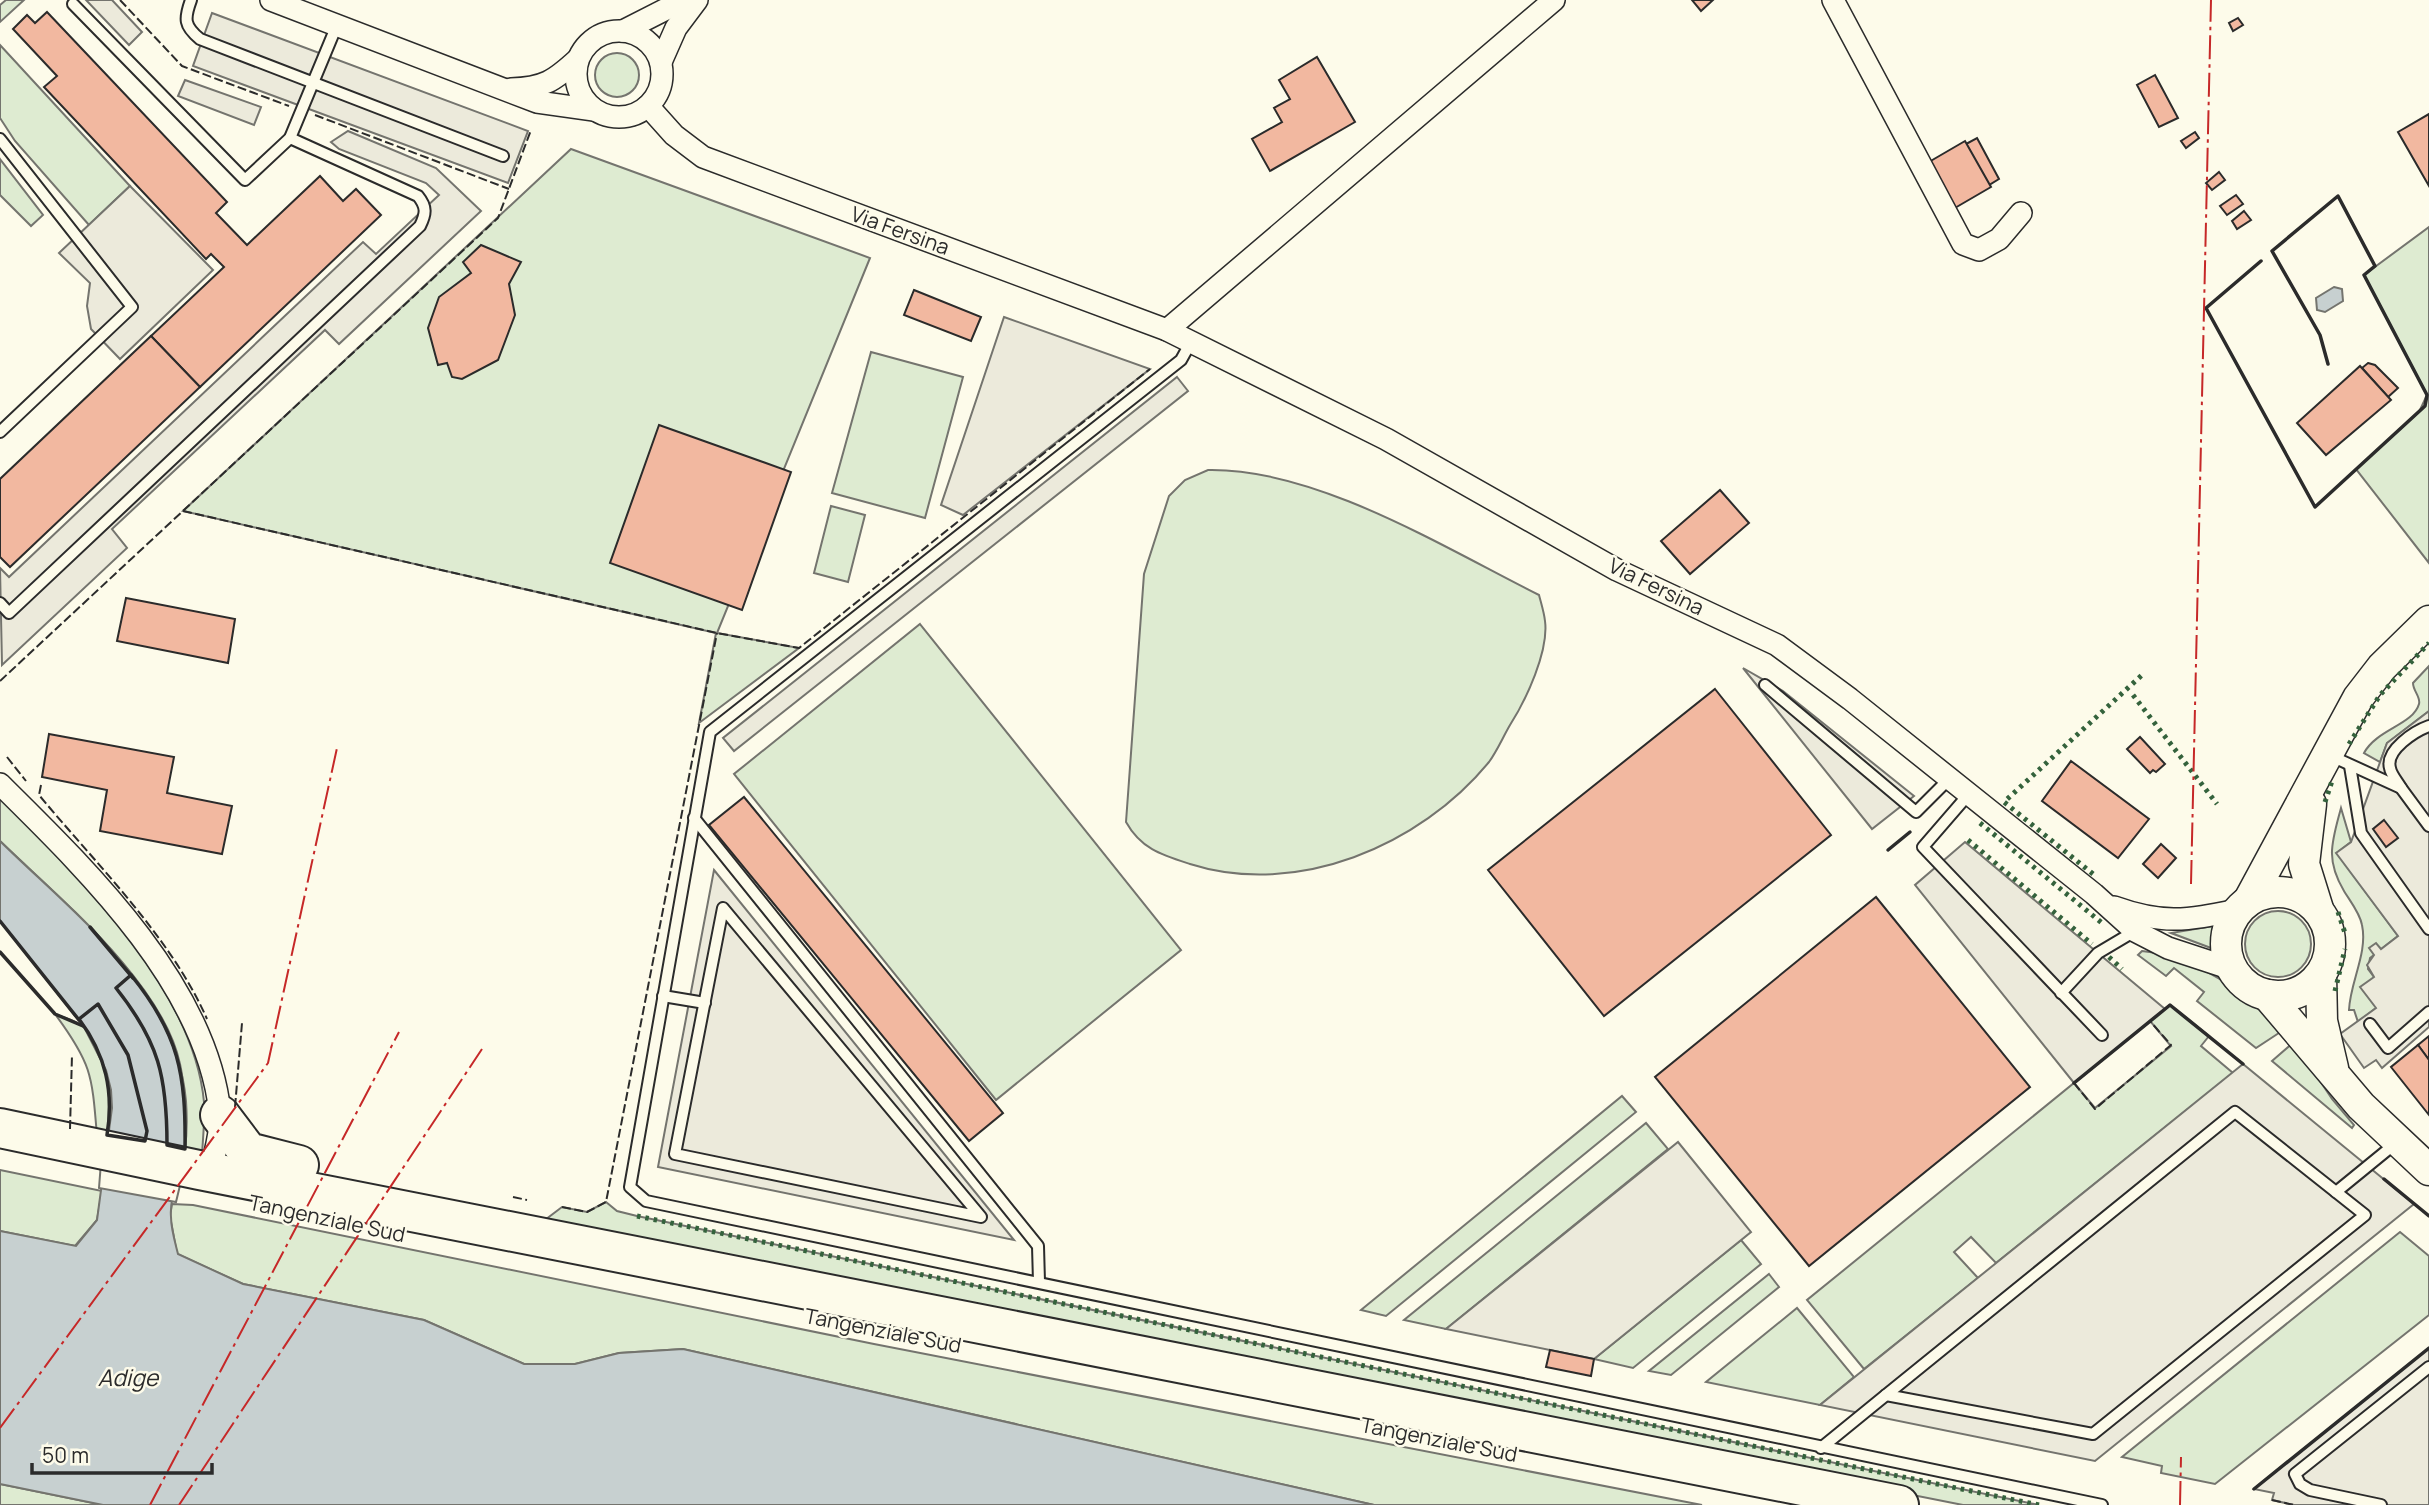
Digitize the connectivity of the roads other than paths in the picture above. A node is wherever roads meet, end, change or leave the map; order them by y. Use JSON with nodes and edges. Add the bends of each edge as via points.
{"nodes":[{"id":1,"x":191,"y":0,"type":"edge"},
{"id":2,"x":271,"y":0,"type":"edge"},
{"id":3,"x":684,"y":0,"type":"edge"},
{"id":4,"x":697,"y":0,"type":"edge"},
{"id":5,"x":1554,"y":0,"type":"edge"},
{"id":6,"x":1833,"y":0,"type":"edge"},
{"id":7,"x":73,"y":4,"type":"dead end"},
{"id":8,"x":337,"y":25,"type":"junction"},
{"id":9,"x":623,"y":31,"type":"junction"},
{"id":10,"x":578,"y":59,"type":"junction"},
{"id":11,"x":661,"y":62,"type":"junction"},
{"id":12,"x":314,"y":81,"type":"junction"},
{"id":13,"x":505,"y":89,"type":"junction"},
{"id":14,"x":649,"y":106,"type":"junction"},
{"id":15,"x":594,"y":110,"type":"junction"},
{"id":16,"x":290,"y":138,"type":"junction"},
{"id":17,"x":0,"y":139,"type":"edge"},
{"id":18,"x":503,"y":156,"type":"dead end"},
{"id":19,"x":2021,"y":214,"type":"dead end"},
{"id":20,"x":1167,"y":330,"type":"junction"},
{"id":21,"x":1191,"y":342,"type":"junction"},
{"id":22,"x":0,"y":432,"type":"edge"},
{"id":23,"x":0,"y":603,"type":"edge"},
{"id":24,"x":2429,"y":621,"type":"edge"},
{"id":25,"x":1765,"y":685,"type":"dead end"},
{"id":26,"x":2429,"y":726,"type":"edge"},
{"id":27,"x":2339,"y":760,"type":"junction"},
{"id":28,"x":1950,"y":779,"type":"junction"},
{"id":29,"x":2314,"y":781,"type":"junction"},
{"id":30,"x":0,"y":785,"type":"edge"},
{"id":31,"x":2401,"y":788,"type":"junction"},
{"id":32,"x":1968,"y":795,"type":"junction"},
{"id":33,"x":694,"y":818,"type":"junction"},
{"id":34,"x":2429,"y":825,"type":"edge"},
{"id":35,"x":2106,"y":904,"type":"junction"},
{"id":36,"x":2243,"y":905,"type":"junction"},
{"id":37,"x":2318,"y":909,"type":"junction"},
{"id":38,"x":2429,"y":929,"type":"edge"},
{"id":39,"x":2134,"y":931,"type":"junction"},
{"id":40,"x":2232,"y":969,"type":"junction"},
{"id":41,"x":2321,"y":975,"type":"junction"},
{"id":42,"x":2061,"y":992,"type":"junction"},
{"id":43,"x":2267,"y":995,"type":"junction"},
{"id":44,"x":663,"y":996,"type":"junction"},
{"id":45,"x":705,"y":1003,"type":"junction"},
{"id":46,"x":2429,"y":1012,"type":"edge"},
{"id":47,"x":2370,"y":1024,"type":"dead end"},
{"id":48,"x":2102,"y":1035,"type":"dead end"},
{"id":49,"x":2334,"y":1072,"type":"junction"},
{"id":50,"x":220,"y":1115,"type":"junction"},
{"id":51,"x":0,"y":1128,"type":"edge"},
{"id":52,"x":2397,"y":1142,"type":"junction"},
{"id":53,"x":0,"y":1149,"type":"edge"},
{"id":54,"x":92,"y":1159,"type":"junction"},
{"id":55,"x":2429,"y":1170,"type":"edge"},
{"id":56,"x":202,"y":1178,"type":"junction"},
{"id":57,"x":2336,"y":1192,"type":"junction"},
{"id":58,"x":531,"y":1235,"type":"junction"},
{"id":59,"x":1039,"y":1283,"type":"junction"},
{"id":60,"x":2429,"y":1367,"type":"edge"},
{"id":61,"x":1886,"y":1395,"type":"junction"},
{"id":62,"x":1821,"y":1448,"type":"junction"},
{"id":63,"x":1768,"y":1505,"type":"edge"},
{"id":64,"x":1899,"y":1505,"type":"edge"},
{"id":65,"x":2102,"y":1505,"type":"edge"},
{"id":66,"x":2381,"y":1505,"type":"edge"}],
"edges":[{"from":1,"to":12,"type":"lane","via":[[185,18],[188,29],[200,38]]},
{"from":2,"to":8,"type":"street"},
{"from":3,"to":9,"type":"street"},
{"from":4,"to":11,"type":"street","via":[[676,28]]},
{"from":5,"to":20,"type":"street"},
{"from":6,"to":19,"type":"street","via":[[1963,244],[1979,250],[1998,239]]},
{"from":7,"to":16,"type":"lane","via":[[245,180]]},
{"from":8,"to":12,"type":"lane"},
{"from":8,"to":13,"type":"street"},
{"from":9,"to":10,"type":"street","via":[[596,37]]},
{"from":9,"to":11,"type":"street","via":[[647,41]]},
{"from":10,"to":13,"type":"street","via":[[558,78],[537,88]]},
{"from":10,"to":15,"type":"street","via":[[577,86]]},
{"from":11,"to":14,"type":"street","via":[[661,86]]},
{"from":12,"to":16,"type":"lane"},
{"from":12,"to":18,"type":"lane"},
{"from":13,"to":15,"type":"street","via":[[537,102]]},
{"from":14,"to":15,"type":"street","via":[[622,118]]},
{"from":14,"to":20,"type":"street","name":"Via Fersina","via":[[674,135],[703,157]]},
{"from":16,"to":23,"type":"lane","via":[[418,197],[426,214],[420,226],[9,613]]},
{"from":17,"to":22,"type":"lane","via":[[132,307]]},
{"from":20,"to":21,"type":"street","name":"Via Fersina"},
{"from":21,"to":28,"type":"street","name":"Via Fersina","via":[[1386,439],[1617,570],[1777,645]]},
{"from":21,"to":33,"type":"lane","via":[[1181,360],[710,733]]},
{"from":24,"to":27,"type":"street","via":[[2358,698]]},
{"from":25,"to":28,"type":"lane","via":[[1916,812]]},
{"from":26,"to":31,"type":"lane","via":[[2390,757],[2390,768]]},
{"from":27,"to":29,"type":"street"},
{"from":27,"to":31,"type":"lane"},
{"from":27,"to":38,"type":"lane","via":[[2361,833]]},
{"from":28,"to":32,"type":"street","name":"Via Fersina"},
{"from":29,"to":36,"type":"street"},
{"from":29,"to":37,"type":"street","via":[[2304,864]]},
{"from":30,"to":50,"type":"street","via":[[154,954],[191,1021],[208,1064]]},
{"from":31,"to":34,"type":"lane"},
{"from":32,"to":35,"type":"street","name":"Via Fersina"},
{"from":32,"to":42,"type":"lane","via":[[1923,847]]},
{"from":33,"to":44,"type":"lane"},
{"from":33,"to":59,"type":"lane","via":[[1038,1246]]},
{"from":35,"to":36,"type":"street","name":"Via Fersina","via":[[2146,918],[2183,921]]},
{"from":35,"to":39,"type":"street","name":"Via Fersina"},
{"from":36,"to":37,"type":"street","via":[[2262,893],[2293,892]]},
{"from":36,"to":40,"type":"street","via":[[2226,939]]},
{"from":37,"to":41,"type":"street","via":[[2330,934],[2328,962]]},
{"from":39,"to":40,"type":"street","name":"Via Fersina","via":[[2168,948]]},
{"from":39,"to":42,"type":"lane","via":[[2098,953]]},
{"from":40,"to":43,"type":"street","via":[[2253,990]]},
{"from":41,"to":43,"type":"street","via":[[2297,993]]},
{"from":41,"to":49,"type":"street","via":[[2322,1021]]},
{"from":42,"to":48,"type":"lane"},
{"from":43,"to":49,"type":"street"},
{"from":44,"to":45,"type":"lane"},
{"from":44,"to":59,"type":"lane","via":[[630,1187],[646,1201]]},
{"from":45,"to":45,"type":"lane","via":[[723,908],[981,1217],[675,1154]]},
{"from":46,"to":47,"type":"lane","via":[[2388,1048]]},
{"from":49,"to":52,"type":"street"},
{"from":50,"to":56,"type":"street"},
{"from":50,"to":58,"type":"highway","via":[[248,1152],[498,1207]]},
{"from":51,"to":54,"type":"highway","name":"Tangenziale Sud"},
{"from":52,"to":55,"type":"street"},
{"from":52,"to":57,"type":"lane"},
{"from":53,"to":54,"type":"highway","name":"Tangenziale Sud","via":[[54,1164]]},
{"from":54,"to":56,"type":"highway","name":"Tangenziale Sud"},
{"from":56,"to":58,"type":"highway","name":"Tangenziale Sud"},
{"from":56,"to":63,"type":"highway","name":"Tangenziale Sud","via":[[673,1290]]},
{"from":57,"to":61,"type":"lane","via":[[2235,1112]]},
{"from":57,"to":61,"type":"lane","via":[[2365,1215],[2093,1434]]},
{"from":58,"to":64,"type":"highway","name":"Tangenziale Sud"},
{"from":59,"to":62,"type":"lane"},
{"from":60,"to":66,"type":"lane","via":[[2295,1474],[2310,1490]]},
{"from":61,"to":62,"type":"lane"},
{"from":62,"to":65,"type":"lane"}]}
